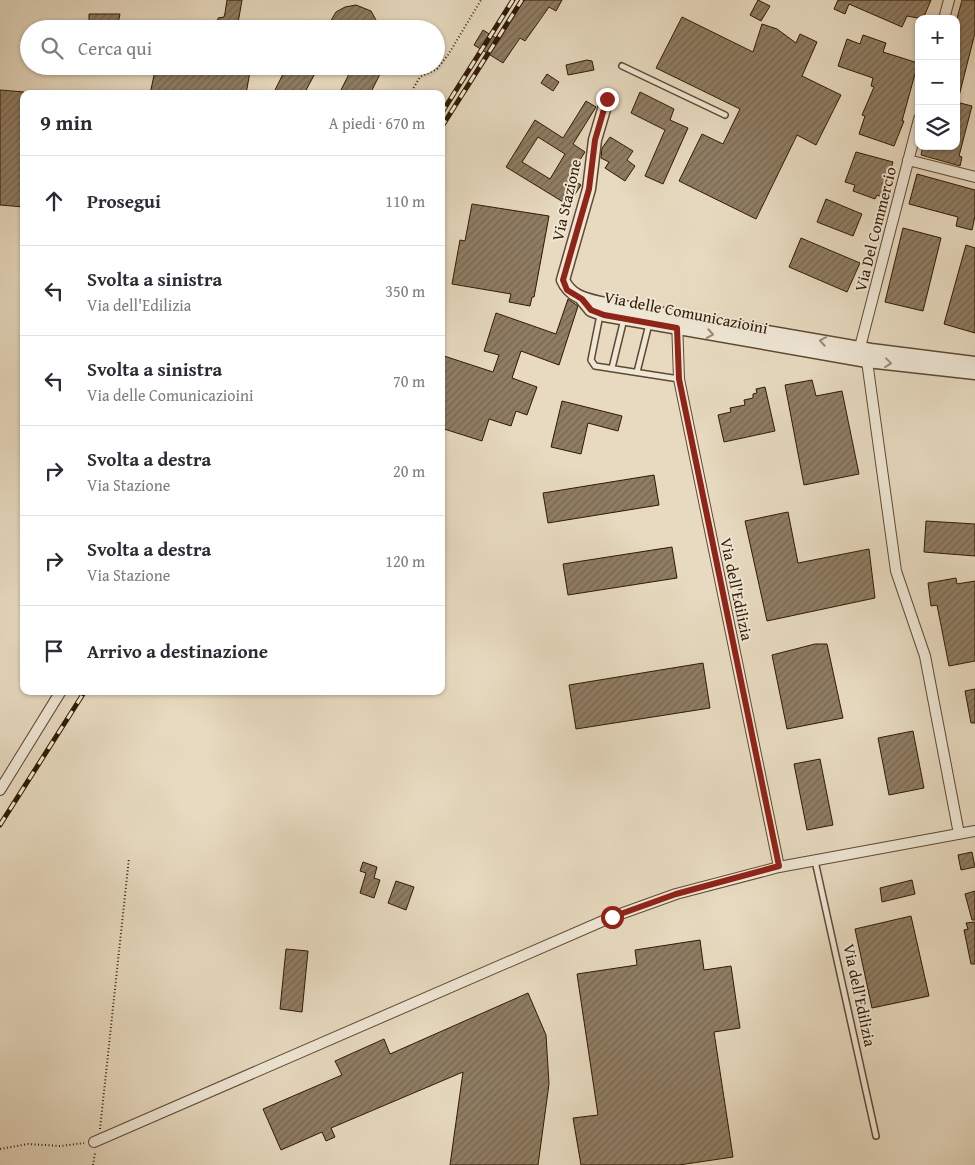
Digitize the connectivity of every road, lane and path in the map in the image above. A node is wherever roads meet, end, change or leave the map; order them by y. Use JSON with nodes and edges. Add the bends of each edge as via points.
{"nodes":[{"id":1,"x":481,"y":0,"type":"edge"},
{"id":2,"x":949,"y":0,"type":"edge"},
{"id":3,"x":945,"y":15,"type":"edge"},
{"id":4,"x":445,"y":59,"type":"edge"},
{"id":5,"x":622,"y":66,"type":"dead end"},
{"id":6,"x":424,"y":75,"type":"edge"},
{"id":7,"x":412,"y":90,"type":"edge"},
{"id":8,"x":607,"y":99,"type":"dead end"},
{"id":9,"x":725,"y":115,"type":"dead end"},
{"id":10,"x":915,"y":134,"type":"edge"},
{"id":11,"x":908,"y":160,"type":"junction"},
{"id":12,"x":975,"y":177,"type":"edge"},
{"id":13,"x":582,"y":299,"type":"junction"},
{"id":14,"x":600,"y":314,"type":"junction"},
{"id":15,"x":624,"y":319,"type":"junction"},
{"id":16,"x":677,"y":322,"type":"junction"},
{"id":17,"x":649,"y":324,"type":"junction"},
{"id":18,"x":860,"y":348,"type":"junction"},
{"id":19,"x":866,"y":361,"type":"junction"},
{"id":20,"x":975,"y":363,"type":"edge"},
{"id":21,"x":612,"y":368,"type":"junction"},
{"id":22,"x":637,"y":372,"type":"junction"},
{"id":23,"x":975,"y":374,"type":"edge"},
{"id":24,"x":679,"y":379,"type":"junction"},
{"id":25,"x":59,"y":695,"type":"edge"},
{"id":26,"x":0,"y":790,"type":"edge"},
{"id":27,"x":975,"y":831,"type":"edge"},
{"id":28,"x":959,"y":834,"type":"junction"},
{"id":29,"x":129,"y":858,"type":"dead end"},
{"id":30,"x":815,"y":860,"type":"junction"},
{"id":31,"x":779,"y":866,"type":"junction"},
{"id":32,"x":876,"y":1136,"type":"dead end"},
{"id":33,"x":99,"y":1139,"type":"junction"},
{"id":34,"x":0,"y":1149,"type":"edge"},
{"id":35,"x":93,"y":1165,"type":"edge"}],
"edges":[{"from":1,"to":4,"type":"path"},
{"from":2,"to":3,"type":"street"},
{"from":5,"to":9,"type":"lane"},
{"from":6,"to":7,"type":"path"},
{"from":8,"to":13,"type":"street","name":"Via Stazione","via":[[595,140],[589,189],[563,280],[567,290]]},
{"from":10,"to":11,"type":"street","name":"Via Del Commercio"},
{"from":11,"to":12,"type":"street"},
{"from":11,"to":18,"type":"street","name":"Via Del Commercio"},
{"from":13,"to":14,"type":"street","name":"Via delle Comunicazioini","via":[[591,310]]},
{"from":13,"to":16,"type":"street","name":"Via delle Comunicazioini"},
{"from":14,"to":15,"type":"street","name":"Via delle Comunicazioini"},
{"from":14,"to":21,"type":"lane","via":[[591,360],[595,366]]},
{"from":15,"to":17,"type":"street","name":"Via delle Comunicazioini"},
{"from":15,"to":21,"type":"lane"},
{"from":16,"to":17,"type":"street","name":"Via delle Comunicazioini"},
{"from":18,"to":16,"type":"street","name":"Via delle Comunicazioini","one_way":true},
{"from":16,"to":19,"type":"street","name":"Via delle Comunicazioini","one_way":true},
{"from":16,"to":24,"type":"street","name":"Via dell'Edilizia"},
{"from":17,"to":22,"type":"lane"},
{"from":18,"to":20,"type":"street","name":"Via delle Comunicazioini"},
{"from":19,"to":23,"type":"street","name":"Via delle Comunicazioini","one_way":true},
{"from":19,"to":28,"type":"street","via":[[896,571],[925,656]]},
{"from":21,"to":22,"type":"lane"},
{"from":22,"to":24,"type":"lane"},
{"from":24,"to":31,"type":"street","name":"Via dell'Edilizia"},
{"from":25,"to":26,"type":"street"},
{"from":27,"to":28,"type":"street"},
{"from":28,"to":30,"type":"street"},
{"from":29,"to":33,"type":"path"},
{"from":30,"to":31,"type":"street"},
{"from":30,"to":32,"type":"lane","name":"Via dell'Edilizia"},
{"from":31,"to":33,"type":"street","via":[[676,894],[612,917]]},
{"from":33,"to":34,"type":"path","via":[[61,1146],[28,1144]]},
{"from":33,"to":35,"type":"path"}]}
